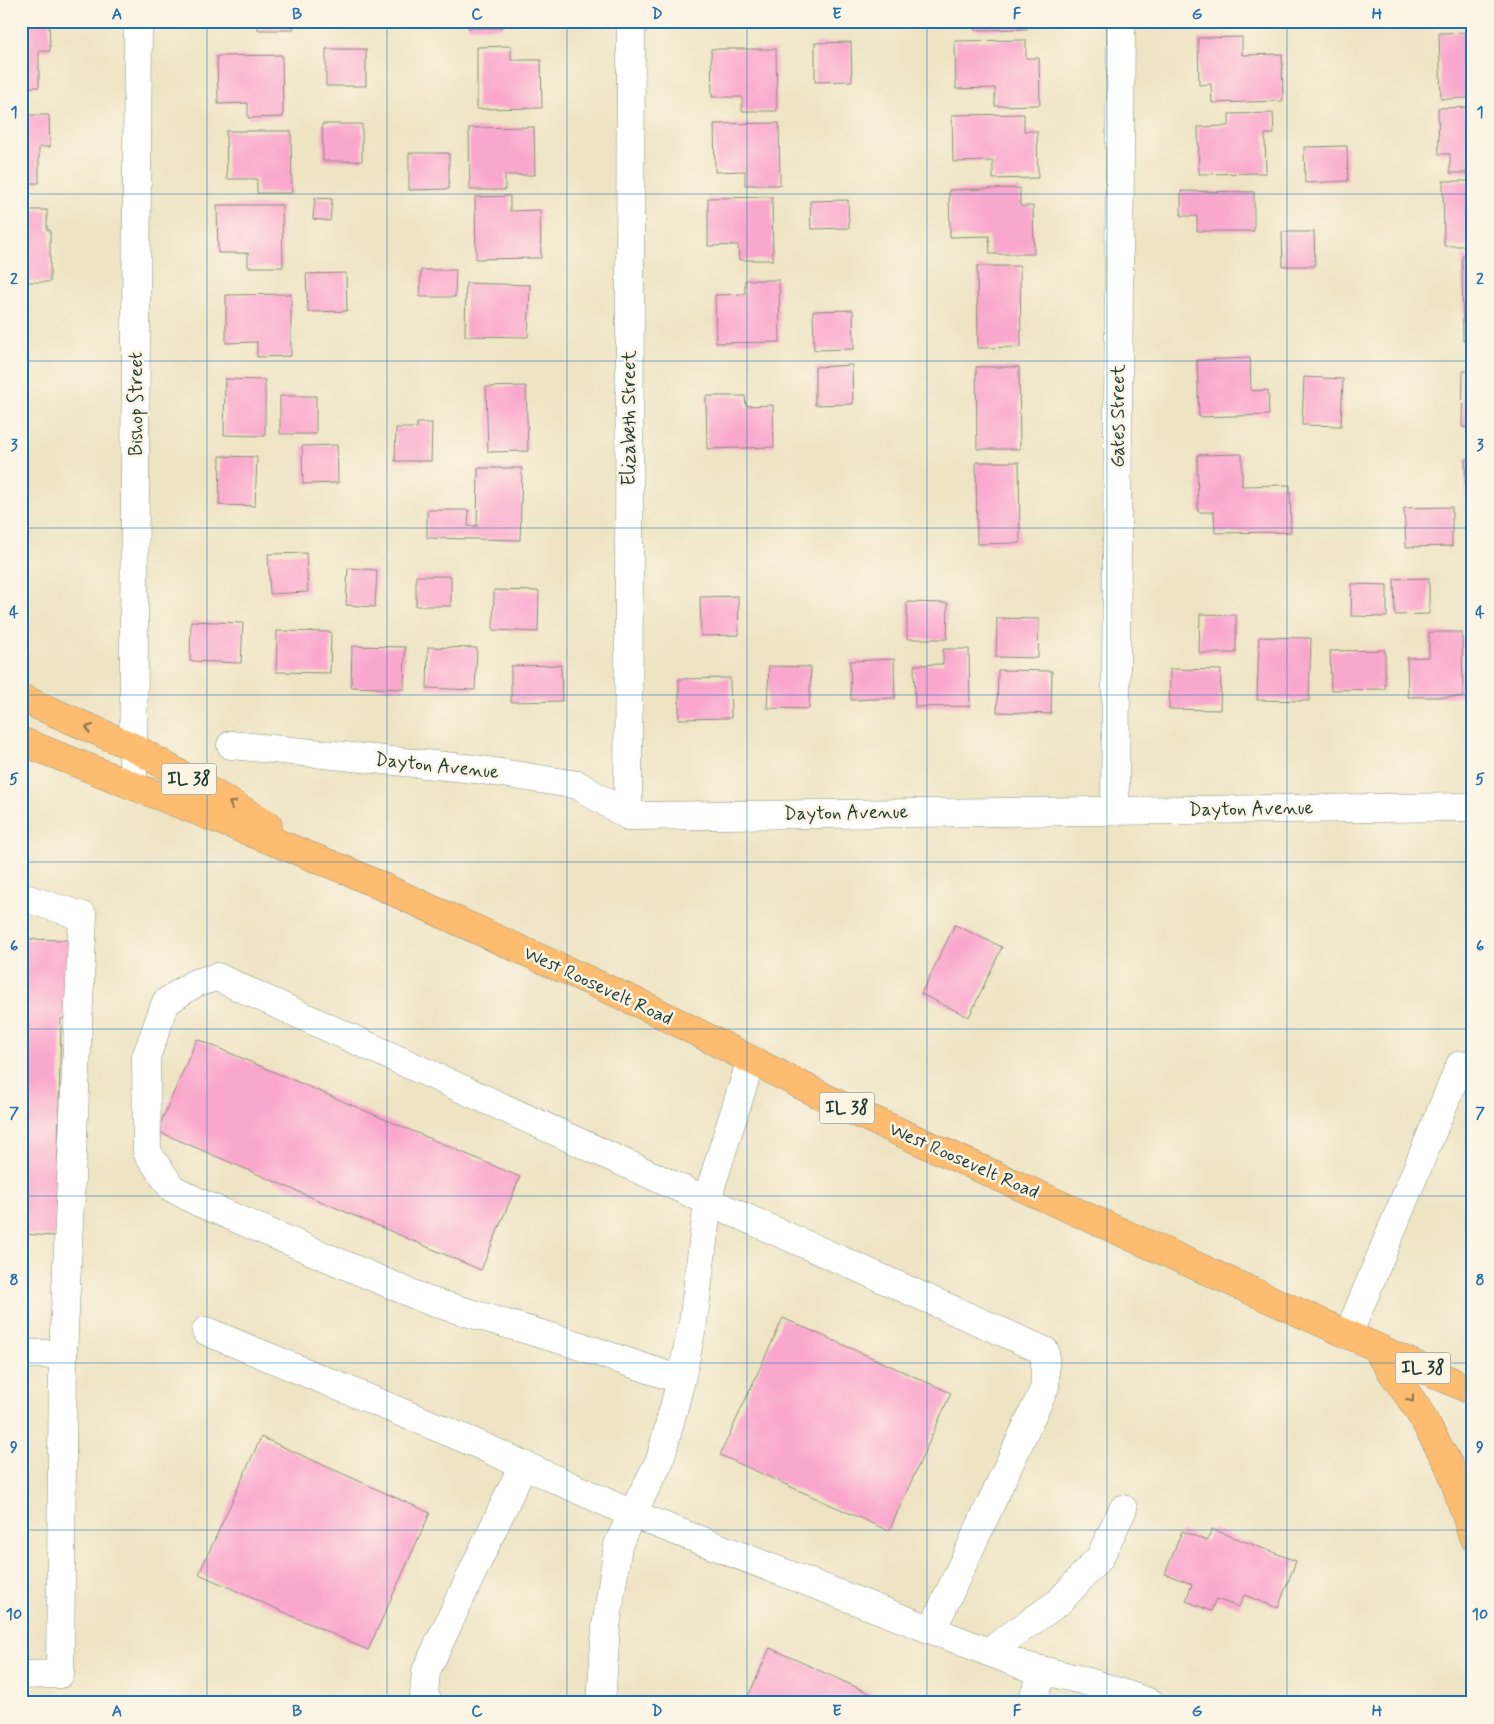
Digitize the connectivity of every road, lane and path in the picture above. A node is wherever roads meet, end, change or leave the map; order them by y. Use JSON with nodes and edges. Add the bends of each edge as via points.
{"nodes":[{"id":1,"x":138,"y":21,"type":"edge"},
{"id":2,"x":631,"y":21,"type":"edge"},
{"id":3,"x":1121,"y":21,"type":"edge"},
{"id":4,"x":21,"y":698,"type":"edge"},
{"id":5,"x":21,"y":741,"type":"edge"},
{"id":6,"x":231,"y":744,"type":"dead end"},
{"id":7,"x":133,"y":747,"type":"junction"},
{"id":8,"x":133,"y":786,"type":"junction"},
{"id":9,"x":1473,"y":807,"type":"edge"},
{"id":10,"x":1116,"y":810,"type":"junction"},
{"id":11,"x":628,"y":816,"type":"junction"},
{"id":12,"x":350,"y":872,"type":"junction"},
{"id":13,"x":21,"y":897,"type":"edge"},
{"id":14,"x":751,"y":1060,"type":"junction"},
{"id":15,"x":1473,"y":1070,"type":"edge"},
{"id":16,"x":708,"y":1201,"type":"junction"},
{"id":17,"x":206,"y":1331,"type":"dead end"},
{"id":18,"x":1348,"y":1335,"type":"junction"},
{"id":19,"x":1373,"y":1345,"type":"junction"},
{"id":20,"x":21,"y":1354,"type":"edge"},
{"id":21,"x":63,"y":1354,"type":"junction"},
{"id":22,"x":681,"y":1380,"type":"junction"},
{"id":23,"x":1473,"y":1390,"type":"edge"},
{"id":24,"x":523,"y":1465,"type":"junction"},
{"id":25,"x":1123,"y":1508,"type":"dead end"},
{"id":26,"x":632,"y":1514,"type":"junction"},
{"id":27,"x":1473,"y":1537,"type":"edge"},
{"id":28,"x":932,"y":1630,"type":"junction"},
{"id":29,"x":988,"y":1652,"type":"junction"},
{"id":30,"x":1045,"y":1671,"type":"junction"},
{"id":31,"x":21,"y":1675,"type":"edge"},
{"id":32,"x":1146,"y":1702,"type":"edge"},
{"id":33,"x":429,"y":1703,"type":"edge"},
{"id":34,"x":601,"y":1703,"type":"edge"},
{"id":35,"x":1030,"y":1703,"type":"edge"}],
"edges":[{"from":1,"to":7,"type":"street","name":"Bishop Street"},
{"from":2,"to":11,"type":"street","name":"Elizabeth Street"},
{"from":3,"to":10,"type":"street","name":"Gates Street"},
{"from":7,"to":4,"type":"main road","name":"West Roosevelt Road","number":"IL 38","one_way":true},
{"from":5,"to":8,"type":"main road","name":"West Roosevelt Road","number":"IL 38"},
{"from":6,"to":11,"type":"street","name":"Dayton Avenue","via":[[475,770],[578,785]]},
{"from":7,"to":8,"type":"street","name":"Bishop Street"},
{"from":12,"to":7,"type":"main road","name":"West Roosevelt Road","number":"IL 38","one_way":true},
{"from":8,"to":12,"type":"main road","name":"West Roosevelt Road","number":"IL 38"},
{"from":9,"to":10,"type":"street","name":"Dayton Avenue"},
{"from":10,"to":11,"type":"street","name":"Dayton Avenue"},
{"from":12,"to":14,"type":"main road","name":"West Roosevelt Road","number":"IL 38","via":[[647,1007]]},
{"from":13,"to":21,"type":"street","via":[[83,916]]},
{"from":14,"to":16,"type":"street"},
{"from":14,"to":18,"type":"main road","name":"West Roosevelt Road","number":"IL 38","via":[[844,1107]]},
{"from":15,"to":18,"type":"street","via":[[1460,1065]]},
{"from":16,"to":22,"type":"street","via":[[693,1323]]},
{"from":16,"to":22,"type":"street","via":[[217,978],[195,983],[166,1002],[146,1057],[147,1152],[172,1188],[430,1300]]},
{"from":16,"to":28,"type":"street","via":[[1045,1351],[1045,1387]]},
{"from":17,"to":24,"type":"street"},
{"from":18,"to":19,"type":"main road","name":"West Roosevelt Road","number":"IL 38"},
{"from":19,"to":23,"type":"main road","name":"West Roosevelt Road","number":"IL 38"},
{"from":19,"to":27,"type":"main road","one_way":true,"via":[[1418,1408],[1450,1467]]},
{"from":20,"to":21,"type":"street"},
{"from":21,"to":31,"type":"street","via":[[60,1674]]},
{"from":22,"to":26,"type":"street","via":[[660,1460]]},
{"from":24,"to":26,"type":"street"},
{"from":24,"to":33,"type":"street","via":[[426,1671],[424,1695]]},
{"from":25,"to":29,"type":"street","via":[[1100,1557],[1059,1602]]},
{"from":26,"to":28,"type":"street"},
{"from":26,"to":34,"type":"street","via":[[618,1546],[606,1627]]},
{"from":28,"to":29,"type":"street"},
{"from":29,"to":30,"type":"street","via":[[1022,1666]]},
{"from":30,"to":32,"type":"street","via":[[1090,1682]]},
{"from":30,"to":35,"type":"street"}]}
